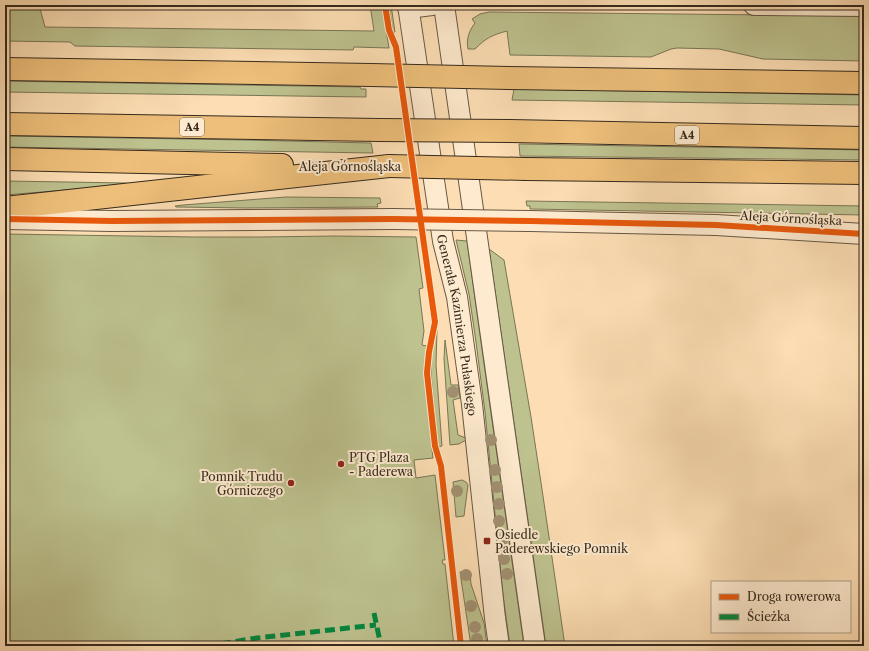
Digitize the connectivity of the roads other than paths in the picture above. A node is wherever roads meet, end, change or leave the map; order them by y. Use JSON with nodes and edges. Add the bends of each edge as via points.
{"nodes":[{"id":1,"x":432,"y":5,"type":"edge"},
{"id":2,"x":444,"y":5,"type":"edge"},
{"id":3,"x":754,"y":5,"type":"edge"},
{"id":4,"x":408,"y":6,"type":"edge"},
{"id":5,"x":864,"y":6,"type":"edge"},
{"id":6,"x":5,"y":70,"type":"edge"},
{"id":7,"x":864,"y":83,"type":"edge"},
{"id":8,"x":5,"y":124,"type":"edge"},
{"id":9,"x":864,"y":138,"type":"edge"},
{"id":10,"x":5,"y":159,"type":"edge"},
{"id":11,"x":389,"y":166,"type":"junction"},
{"id":12,"x":864,"y":173,"type":"edge"},
{"id":13,"x":5,"y":208,"type":"edge"},
{"id":14,"x":5,"y":219,"type":"edge"},
{"id":15,"x":864,"y":234,"type":"edge"},
{"id":16,"x":499,"y":646,"type":"edge"},
{"id":17,"x":535,"y":646,"type":"edge"}],
"edges":[{"from":1,"to":4,"type":"street"},
{"from":2,"to":17,"type":"street"},
{"from":3,"to":5,"type":"street"},
{"from":4,"to":16,"type":"street","name":"Generała Kazimierza Pułaskiego","via":[[443,241],[458,296]]},
{"from":6,"to":7,"type":"main road","bridge":true},
{"from":8,"to":9,"type":"main road","number":"A4","bridge":true},
{"from":10,"to":11,"type":"main road","name":"Aleja Górnośląska","via":[[257,166]]},
{"from":11,"to":12,"type":"main road","name":"Aleja Górnośląska","bridge":true},
{"from":11,"to":13,"type":"main road"},
{"from":14,"to":15,"type":"street","name":"Aleja Górnośląska","bridge":true,"via":[[530,221],[716,225]]}]}
